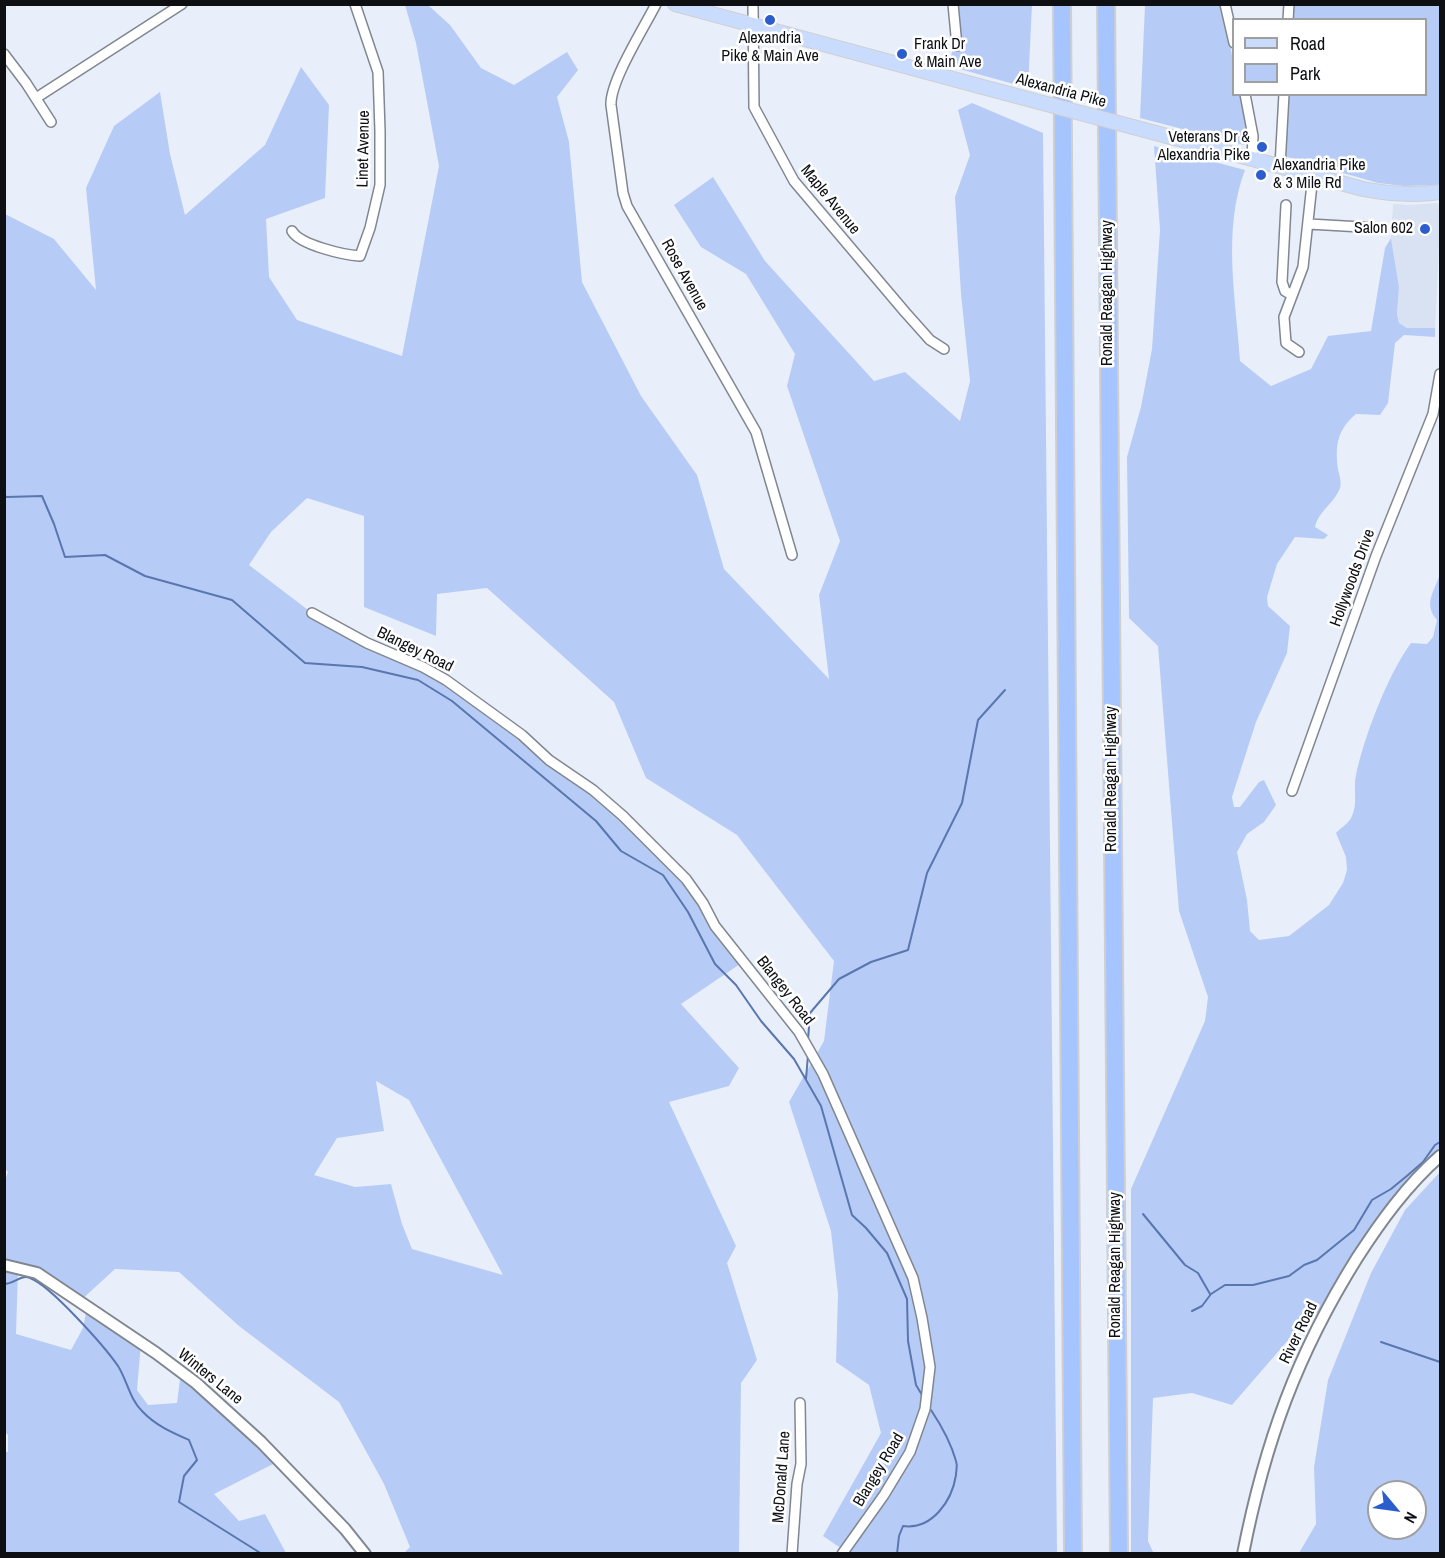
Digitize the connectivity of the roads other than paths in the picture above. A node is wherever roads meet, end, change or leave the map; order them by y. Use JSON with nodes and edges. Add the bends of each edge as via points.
{"nodes":[{"id":1,"x":182,"y":4,"type":"edge"},
{"id":2,"x":355,"y":4,"type":"edge"},
{"id":3,"x":656,"y":4,"type":"edge"},
{"id":4,"x":675,"y":4,"type":"edge"},
{"id":5,"x":753,"y":4,"type":"edge"},
{"id":6,"x":953,"y":4,"type":"edge"},
{"id":7,"x":1062,"y":4,"type":"edge"},
{"id":8,"x":1106,"y":4,"type":"edge"},
{"id":9,"x":1225,"y":4,"type":"edge"},
{"id":10,"x":754,"y":26,"type":"junction"},
{"id":11,"x":1232,"y":38,"type":"edge"},
{"id":12,"x":957,"y":46,"type":"dead end"},
{"id":13,"x":4,"y":54,"type":"edge"},
{"id":14,"x":1245,"y":96,"type":"edge"},
{"id":15,"x":1284,"y":96,"type":"edge"},
{"id":16,"x":36,"y":98,"type":"junction"},
{"id":17,"x":51,"y":122,"type":"dead end"},
{"id":18,"x":1252,"y":159,"type":"junction"},
{"id":19,"x":1280,"y":166,"type":"junction"},
{"id":20,"x":1313,"y":175,"type":"junction"},
{"id":21,"x":1440,"y":192,"type":"edge"},
{"id":22,"x":1286,"y":205,"type":"dead end"},
{"id":23,"x":1309,"y":224,"type":"junction"},
{"id":24,"x":1379,"y":228,"type":"dead end"},
{"id":25,"x":292,"y":231,"type":"dead end"},
{"id":26,"x":1283,"y":273,"type":"junction"},
{"id":27,"x":1300,"y":274,"type":"junction"},
{"id":28,"x":1292,"y":294,"type":"junction"},
{"id":29,"x":944,"y":349,"type":"dead end"},
{"id":30,"x":1299,"y":352,"type":"dead end"},
{"id":31,"x":1440,"y":374,"type":"edge"},
{"id":32,"x":792,"y":555,"type":"dead end"},
{"id":33,"x":312,"y":613,"type":"dead end"},
{"id":34,"x":1292,"y":792,"type":"dead end"},
{"id":35,"x":1440,"y":1156,"type":"edge"},
{"id":36,"x":4,"y":1265,"type":"edge"},
{"id":37,"x":800,"y":1403,"type":"dead end"},
{"id":38,"x":365,"y":1554,"type":"edge"},
{"id":39,"x":792,"y":1554,"type":"edge"},
{"id":40,"x":842,"y":1554,"type":"edge"},
{"id":41,"x":1073,"y":1554,"type":"edge"},
{"id":42,"x":1119,"y":1554,"type":"edge"},
{"id":43,"x":1243,"y":1554,"type":"edge"}],
"edges":[{"from":1,"to":16,"type":"street"},
{"from":2,"to":25,"type":"street","name":"Linet Avenue","via":[[378,72],[381,185],[370,228],[360,256],[305,242]]},
{"from":3,"to":32,"type":"street","name":"Rose Avenue","via":[[611,98],[623,194],[756,432]]},
{"from":4,"to":10,"type":"main road","name":"Alexandria Pike"},
{"from":5,"to":10,"type":"street","name":"Maple Avenue"},
{"from":6,"to":12,"type":"street"},
{"from":7,"to":41,"type":"highway"},
{"from":8,"to":42,"type":"highway","name":"Ronald Reagan Highway"},
{"from":9,"to":11,"type":"street"},
{"from":10,"to":18,"type":"main road","name":"Alexandria Pike","bridge":true},
{"from":10,"to":29,"type":"street","name":"Maple Avenue","via":[[754,107],[790,176],[905,312],[930,340]]},
{"from":13,"to":16,"type":"street"},
{"from":14,"to":18,"type":"street"},
{"from":15,"to":19,"type":"street"},
{"from":16,"to":17,"type":"street"},
{"from":18,"to":19,"type":"main road","name":"Alexandria Pike"},
{"from":19,"to":20,"type":"main road","name":"Alexandria Pike"},
{"from":20,"to":21,"type":"main road","name":"Alexandria Pike","via":[[1386,193]]},
{"from":20,"to":23,"type":"street"},
{"from":22,"to":26,"type":"street"},
{"from":23,"to":24,"type":"street"},
{"from":23,"to":27,"type":"street"},
{"from":26,"to":27,"type":"street"},
{"from":26,"to":28,"type":"street","via":[[1282,287]]},
{"from":27,"to":28,"type":"street"},
{"from":28,"to":30,"type":"street","via":[[1284,328],[1287,346]]},
{"from":31,"to":34,"type":"street","name":"Hollywoods Drive","via":[[1433,414],[1376,556]]},
{"from":33,"to":40,"type":"street","name":"Blangey Road","via":[[446,680],[623,816],[686,879],[715,926],[808,1046],[913,1278],[930,1367],[925,1409],[910,1452]]},
{"from":35,"to":43,"type":"street","name":"River Road","via":[[1403,1194],[1365,1246],[1304,1354],[1266,1455]]},
{"from":36,"to":38,"type":"street","name":"Winters Lane","via":[[37,1273],[196,1383],[261,1442]]},
{"from":37,"to":39,"type":"street","name":"McDonald Lane","via":[[801,1464]]}]}
